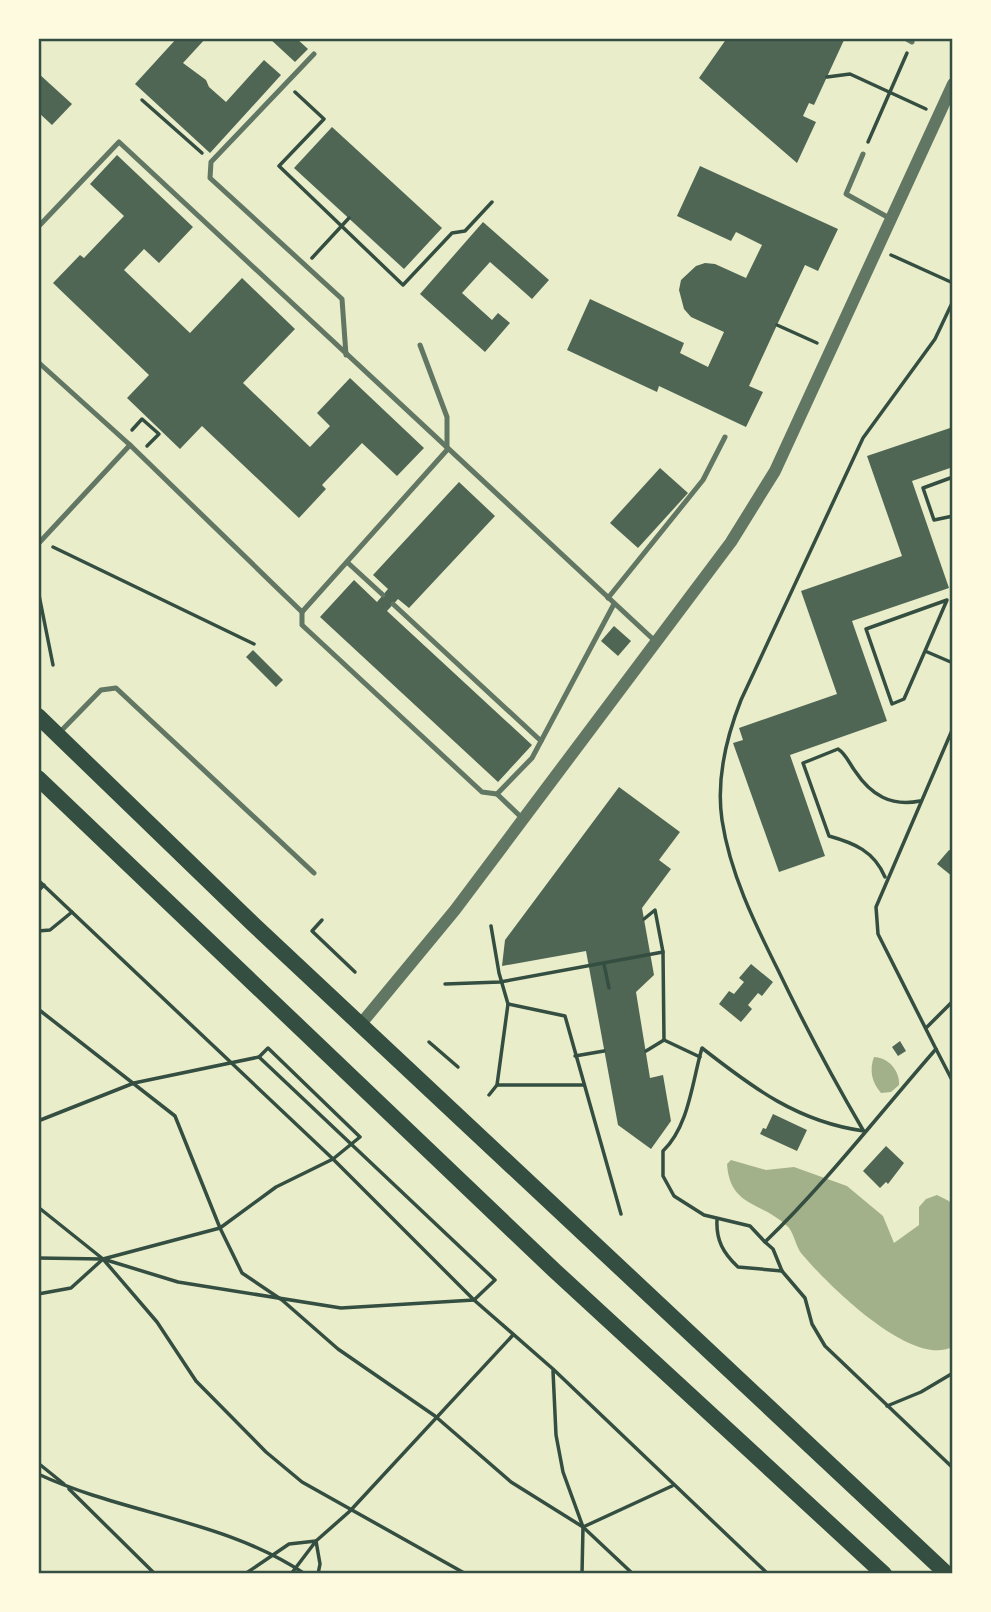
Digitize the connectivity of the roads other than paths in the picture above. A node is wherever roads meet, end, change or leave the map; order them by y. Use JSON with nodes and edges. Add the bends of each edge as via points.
{"nodes":[{"id":1,"x":905,"y":38,"type":"edge"},
{"id":2,"x":912,"y":42,"type":"road end"},
{"id":3,"x":314,"y":54,"type":"dead end"},
{"id":4,"x":953,"y":84,"type":"edge"},
{"id":5,"x":863,"y":154,"type":"dead end"},
{"id":6,"x":891,"y":219,"type":"junction"},
{"id":7,"x":38,"y":227,"type":"edge"},
{"id":8,"x":419,"y":345,"type":"dead end"},
{"id":9,"x":346,"y":355,"type":"junction"},
{"id":10,"x":38,"y":362,"type":"edge"},
{"id":11,"x":725,"y":437,"type":"dead end"},
{"id":12,"x":130,"y":445,"type":"junction"},
{"id":13,"x":447,"y":450,"type":"junction"},
{"id":14,"x":38,"y":544,"type":"edge"},
{"id":15,"x":347,"y":562,"type":"junction"},
{"id":16,"x":383,"y":595,"type":"dead end"},
{"id":17,"x":608,"y":598,"type":"junction"},
{"id":18,"x":393,"y":604,"type":"dead end"},
{"id":19,"x":614,"y":604,"type":"junction"},
{"id":20,"x":302,"y":612,"type":"junction"},
{"id":21,"x":657,"y":643,"type":"junction"},
{"id":22,"x":38,"y":716,"type":"edge"},
{"id":23,"x":58,"y":735,"type":"junction"},
{"id":24,"x":541,"y":741,"type":"junction"},
{"id":25,"x":38,"y":778,"type":"edge"},
{"id":26,"x":497,"y":794,"type":"junction"},
{"id":27,"x":523,"y":819,"type":"junction"},
{"id":28,"x":314,"y":873,"type":"dead end"},
{"id":29,"x":360,"y":1025,"type":"junction"},
{"id":30,"x":884,"y":1573,"type":"edge"},
{"id":31,"x":947,"y":1573,"type":"edge"}],
"edges":[{"from":1,"to":2,"type":"lane"},
{"from":3,"to":9,"type":"lane","via":[[211,162],[211,178],[341,299]]},
{"from":4,"to":6,"type":"street"},
{"from":5,"to":6,"type":"lane","via":[[845,194]]},
{"from":6,"to":21,"type":"street","via":[[775,471],[731,542]]},
{"from":7,"to":9,"type":"lane","via":[[119,142]]},
{"from":8,"to":13,"type":"lane","via":[[446,417]]},
{"from":9,"to":13,"type":"lane"},
{"from":10,"to":12,"type":"lane"},
{"from":11,"to":17,"type":"lane","via":[[703,480]]},
{"from":12,"to":14,"type":"lane"},
{"from":12,"to":20,"type":"lane"},
{"from":13,"to":15,"type":"lane"},
{"from":13,"to":17,"type":"lane"},
{"from":15,"to":16,"type":"lane"},
{"from":15,"to":20,"type":"lane"},
{"from":17,"to":19,"type":"lane"},
{"from":18,"to":24,"type":"lane"},
{"from":19,"to":21,"type":"lane"},
{"from":19,"to":24,"type":"lane"},
{"from":20,"to":26,"type":"lane","via":[[302,625],[482,792]]},
{"from":21,"to":27,"type":"street"},
{"from":22,"to":23,"type":"main road"},
{"from":23,"to":28,"type":"lane","via":[[101,690],[116,688]]},
{"from":23,"to":29,"type":"main road"},
{"from":24,"to":26,"type":"lane","via":[[532,758]]},
{"from":25,"to":30,"type":"main road","via":[[555,1271]]},
{"from":26,"to":27,"type":"lane"},
{"from":27,"to":29,"type":"street"},
{"from":29,"to":31,"type":"main road"}]}
